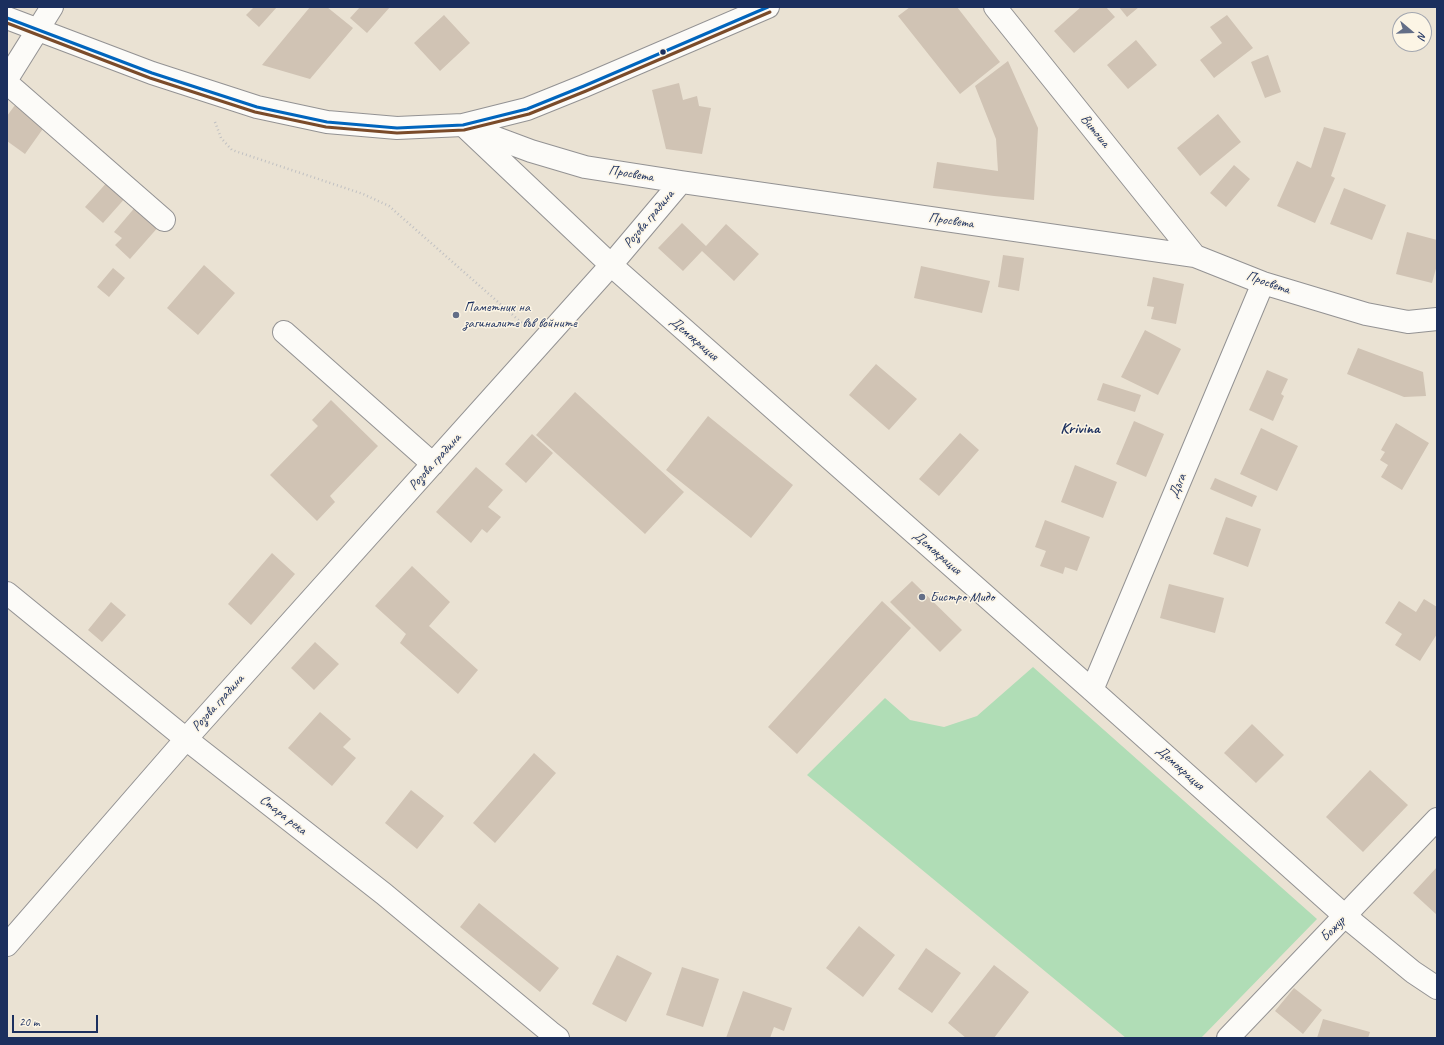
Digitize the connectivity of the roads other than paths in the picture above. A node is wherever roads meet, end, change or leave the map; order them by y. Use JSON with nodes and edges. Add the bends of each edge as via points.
{"nodes":[{"id":1,"x":52,"y":7,"type":"edge"},
{"id":2,"x":768,"y":7,"type":"edge"},
{"id":3,"x":996,"y":7,"type":"edge"},
{"id":4,"x":7,"y":18,"type":"edge"},
{"id":5,"x":37,"y":30,"type":"junction"},
{"id":6,"x":7,"y":79,"type":"edge"},
{"id":7,"x":7,"y":83,"type":"edge"},
{"id":8,"x":463,"y":125,"type":"junction"},
{"id":9,"x":681,"y":182,"type":"junction"},
{"id":10,"x":164,"y":220,"type":"dead end"},
{"id":11,"x":1195,"y":256,"type":"junction"},
{"id":12,"x":611,"y":265,"type":"junction"},
{"id":13,"x":1263,"y":283,"type":"junction"},
{"id":14,"x":1437,"y":319,"type":"edge"},
{"id":15,"x":284,"y":332,"type":"dead end"},
{"id":16,"x":433,"y":464,"type":"junction"},
{"id":17,"x":7,"y":593,"type":"edge"},
{"id":18,"x":1092,"y":690,"type":"junction"},
{"id":19,"x":186,"y":739,"type":"junction"},
{"id":20,"x":1437,"y":819,"type":"edge"},
{"id":21,"x":1345,"y":916,"type":"junction"},
{"id":22,"x":7,"y":945,"type":"edge"},
{"id":23,"x":1437,"y":988,"type":"edge"},
{"id":24,"x":558,"y":1038,"type":"edge"},
{"id":25,"x":1228,"y":1038,"type":"edge"}],
"edges":[{"from":1,"to":5,"type":"street"},
{"from":2,"to":8,"type":"street","via":[[527,109]]},
{"from":3,"to":11,"type":"street","name":"Витоша"},
{"from":4,"to":5,"type":"street"},
{"from":5,"to":6,"type":"street"},
{"from":5,"to":8,"type":"street","via":[[152,73],[257,107],[327,122],[397,128]]},
{"from":7,"to":10,"type":"street"},
{"from":8,"to":9,"type":"street","name":"Просвета","via":[[531,151],[585,167]]},
{"from":8,"to":12,"type":"street","name":"Демокрация"},
{"from":9,"to":11,"type":"street","name":"Просвета"},
{"from":9,"to":12,"type":"street","name":"Розова градина"},
{"from":11,"to":13,"type":"street","name":"Просвета"},
{"from":12,"to":16,"type":"street","name":"Розова градина"},
{"from":12,"to":18,"type":"street","name":"Демокрация"},
{"from":13,"to":14,"type":"street","name":"Просвета","via":[[1366,314],[1408,322]]},
{"from":13,"to":18,"type":"street","name":"Дъга"},
{"from":15,"to":16,"type":"street"},
{"from":16,"to":19,"type":"street","name":"Розова градина"},
{"from":17,"to":19,"type":"street","name":"Стара река"},
{"from":18,"to":21,"type":"street","name":"Демокрация"},
{"from":19,"to":22,"type":"street","name":"Розова градина"},
{"from":19,"to":24,"type":"street","name":"Стара река","via":[[384,894]]},
{"from":20,"to":21,"type":"street","name":"Божур"},
{"from":21,"to":23,"type":"street","name":"Демокрация","via":[[1413,972]]},
{"from":21,"to":25,"type":"street","name":"Божур"}]}
